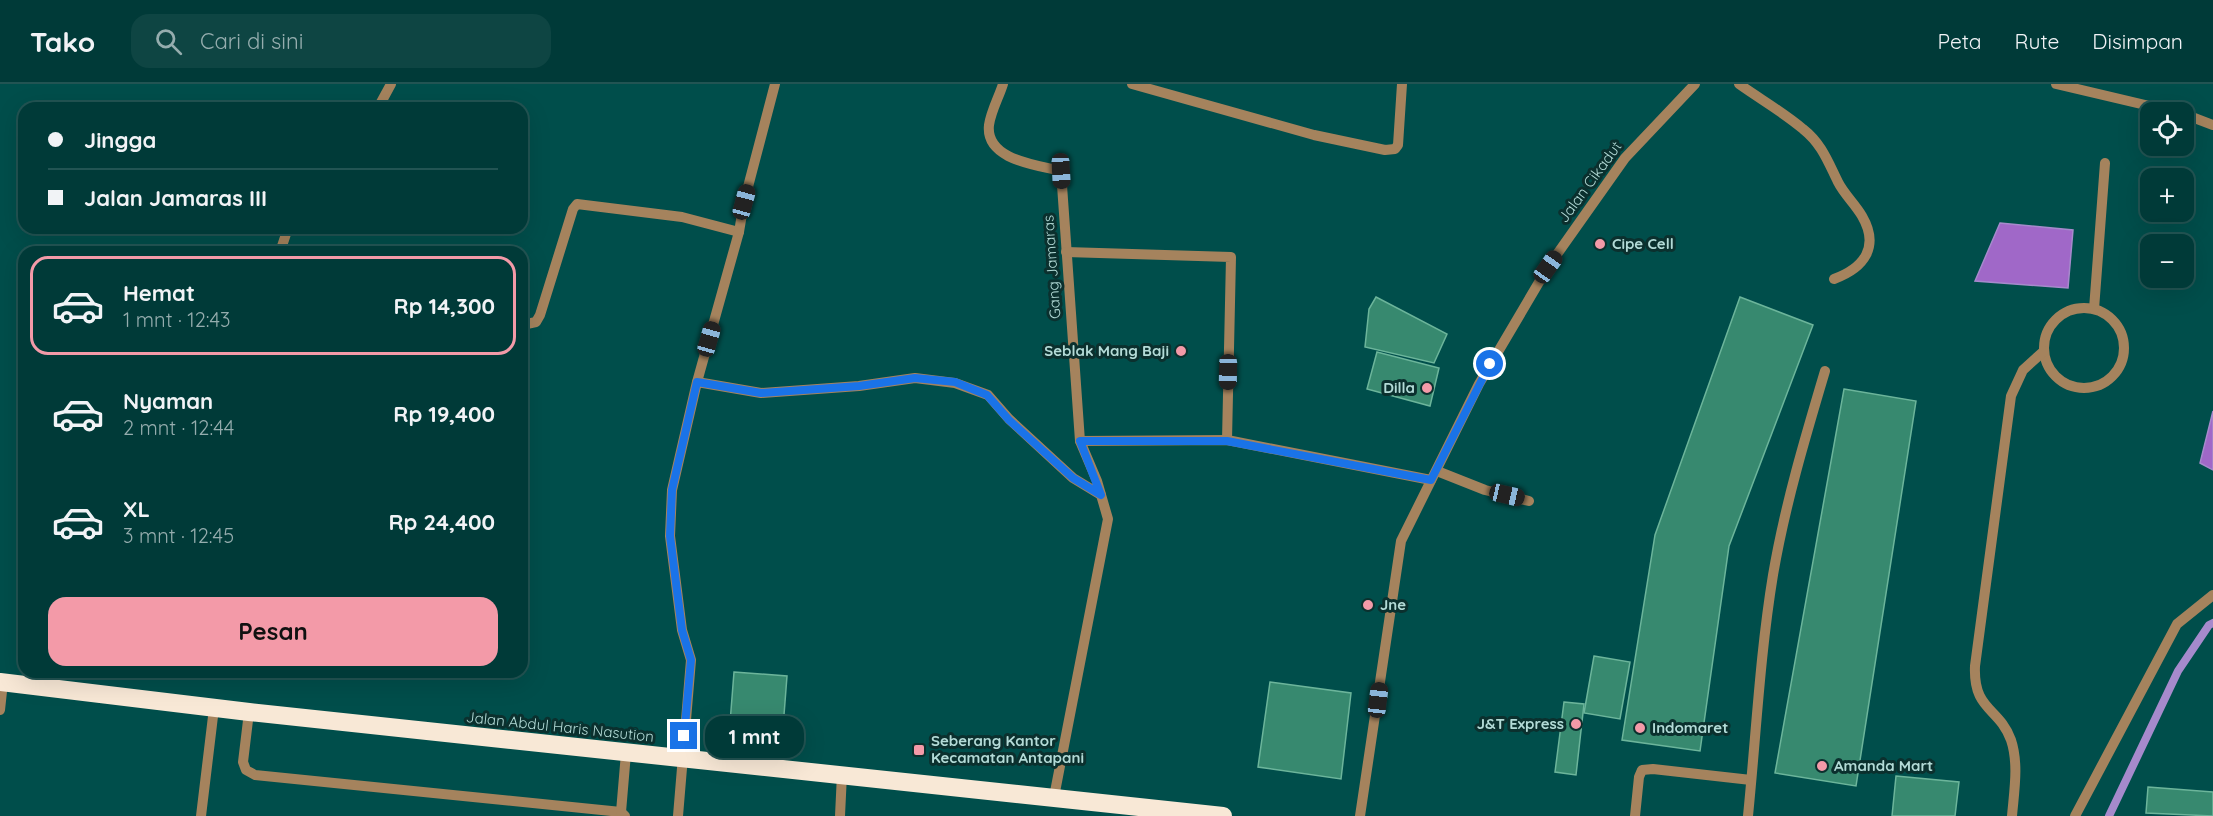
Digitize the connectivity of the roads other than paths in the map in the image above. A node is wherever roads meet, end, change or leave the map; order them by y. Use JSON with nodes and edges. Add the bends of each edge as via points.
{"nodes":[{"id":1,"x":391,"y":84,"type":"edge"},
{"id":2,"x":775,"y":84,"type":"edge"},
{"id":3,"x":1003,"y":84,"type":"edge"},
{"id":4,"x":1132,"y":84,"type":"edge"},
{"id":5,"x":1402,"y":84,"type":"edge"},
{"id":6,"x":1695,"y":84,"type":"edge"},
{"id":7,"x":1739,"y":84,"type":"edge"},
{"id":8,"x":2056,"y":84,"type":"edge"},
{"id":9,"x":1162,"y":88,"type":"edge"},
{"id":10,"x":381,"y":102,"type":"edge"},
{"id":11,"x":2140,"y":104,"type":"edge"},
{"id":12,"x":2194,"y":118,"type":"edge"},
{"id":13,"x":2213,"y":125,"type":"edge"},
{"id":14,"x":2105,"y":163,"type":"dead end"},
{"id":15,"x":739,"y":232,"type":"junction"},
{"id":16,"x":1066,"y":252,"type":"junction"},
{"id":17,"x":1834,"y":279,"type":"dead end"},
{"id":18,"x":2094,"y":309,"type":"junction"},
{"id":19,"x":528,"y":324,"type":"edge"},
{"id":20,"x":2044,"y":351,"type":"junction"},
{"id":21,"x":1825,"y":371,"type":"dead end"},
{"id":22,"x":697,"y":382,"type":"junction"},
{"id":23,"x":1080,"y":441,"type":"junction"},
{"id":24,"x":1227,"y":441,"type":"junction"},
{"id":25,"x":1434,"y":475,"type":"junction"},
{"id":26,"x":1101,"y":495,"type":"junction"},
{"id":27,"x":1529,"y":501,"type":"dead end"},
{"id":28,"x":2213,"y":595,"type":"edge"},
{"id":29,"x":55,"y":680,"type":"edge"},
{"id":30,"x":2,"y":682,"type":"edge"},
{"id":31,"x":213,"y":708,"type":"junction"},
{"id":32,"x":0,"y":710,"type":"edge"},
{"id":33,"x":249,"y":712,"type":"junction"},
{"id":34,"x":626,"y":753,"type":"junction"},
{"id":35,"x":681,"y":759,"type":"junction"},
{"id":36,"x":842,"y":774,"type":"junction"},
{"id":37,"x":1751,"y":780,"type":"junction"},
{"id":38,"x":1054,"y":797,"type":"junction"},
{"id":39,"x":1143,"y":812,"type":"edge"},
{"id":40,"x":1164,"y":812,"type":"edge"},
{"id":41,"x":623,"y":814,"type":"edge"},
{"id":42,"x":1198,"y":815,"type":"edge"},
{"id":43,"x":201,"y":816,"type":"edge"},
{"id":44,"x":678,"y":816,"type":"edge"},
{"id":45,"x":840,"y":816,"type":"edge"},
{"id":46,"x":1223,"y":816,"type":"edge"},
{"id":47,"x":1360,"y":816,"type":"edge"},
{"id":48,"x":1635,"y":816,"type":"edge"},
{"id":49,"x":1748,"y":816,"type":"edge"},
{"id":50,"x":2012,"y":816,"type":"edge"},
{"id":51,"x":2075,"y":816,"type":"edge"}],
"edges":[{"from":1,"to":10,"type":"street"},
{"from":2,"to":15,"type":"street"},
{"from":3,"to":16,"type":"street","name":"Gang Jamaras","via":[[989,123],[989,136],[1001,152],[1061,171]]},
{"from":4,"to":9,"type":"street"},
{"from":5,"to":9,"type":"street","via":[[1398,145],[1385,150],[1314,135]]},
{"from":6,"to":25,"type":"street","name":"Jalan Cikadut","via":[[1625,158],[1548,267],[1479,384]]},
{"from":7,"to":17,"type":"street","via":[[1804,129],[1823,149],[1839,184],[1862,216],[1870,233],[1868,250],[1854,272]]},
{"from":8,"to":11,"type":"street"},
{"from":12,"to":13,"type":"street"},
{"from":14,"to":18,"type":"street"},
{"from":15,"to":19,"type":"street","via":[[682,217],[578,204],[573,209],[540,315],[536,322]]},
{"from":15,"to":22,"type":"street"},
{"from":16,"to":23,"type":"street","name":"Gang Jamaras"},
{"from":16,"to":24,"type":"street","via":[[1231,257]]},
{"from":18,"to":20,"type":"street","via":[[2082,308],[2058,317],[2048,332]]},
{"from":18,"to":20,"type":"street","via":[[2108,315],[2124,339],[2125,354],[2110,380],[2083,389],[2068,385],[2047,365]]},
{"from":20,"to":50,"type":"street","via":[[2023,370],[2010,396],[1975,666],[1974,685],[2010,740],[2015,766]]},
{"from":21,"to":37,"type":"street","via":[[1785,515],[1773,577]]},
{"from":22,"to":26,"type":"street","via":[[761,393],[915,378],[955,382],[987,395],[1073,478]]},
{"from":22,"to":35,"type":"street","via":[[672,490],[670,536],[682,630],[691,660]]},
{"from":23,"to":24,"type":"street"},
{"from":23,"to":26,"type":"street","name":"Gang Jamaras"},
{"from":24,"to":25,"type":"street"},
{"from":25,"to":27,"type":"street"},
{"from":25,"to":47,"type":"street","name":"Jalan Cikadut","via":[[1401,541]]},
{"from":26,"to":38,"type":"street","name":"Gang Jamaras","via":[[1108,519]]},
{"from":28,"to":51,"type":"street","via":[[2177,624]]},
{"from":29,"to":30,"type":"highway","name":"Jalan Abdul Haris Nasution"},
{"from":29,"to":31,"type":"highway","name":"Jalan Abdul Haris Nasution"},
{"from":30,"to":32,"type":"street"},
{"from":31,"to":33,"type":"highway","name":"Jalan Abdul Haris Nasution"},
{"from":31,"to":43,"type":"street"},
{"from":33,"to":34,"type":"highway","name":"Jalan Abdul Haris Nasution"},
{"from":33,"to":41,"type":"street","via":[[243,762],[246,770],[255,775]]},
{"from":34,"to":35,"type":"highway","name":"Jalan Abdul Haris Nasution"},
{"from":34,"to":41,"type":"street"},
{"from":35,"to":36,"type":"highway","name":"Jalan Abdul Haris Nasution"},
{"from":35,"to":44,"type":"street"},
{"from":36,"to":38,"type":"highway","name":"Jalan Abdul Haris Nasution"},
{"from":36,"to":45,"type":"street"},
{"from":37,"to":48,"type":"street","via":[[1642,770]]},
{"from":37,"to":49,"type":"street"},
{"from":38,"to":39,"type":"highway","name":"Jalan Abdul Haris Nasution"},
{"from":39,"to":40,"type":"highway","name":"Jalan Abdul Haris Nasution"},
{"from":40,"to":42,"type":"highway","name":"Jalan Abdul Haris Nasution"},
{"from":42,"to":46,"type":"highway","name":"Jalan Abdul Haris Nasution"}]}
